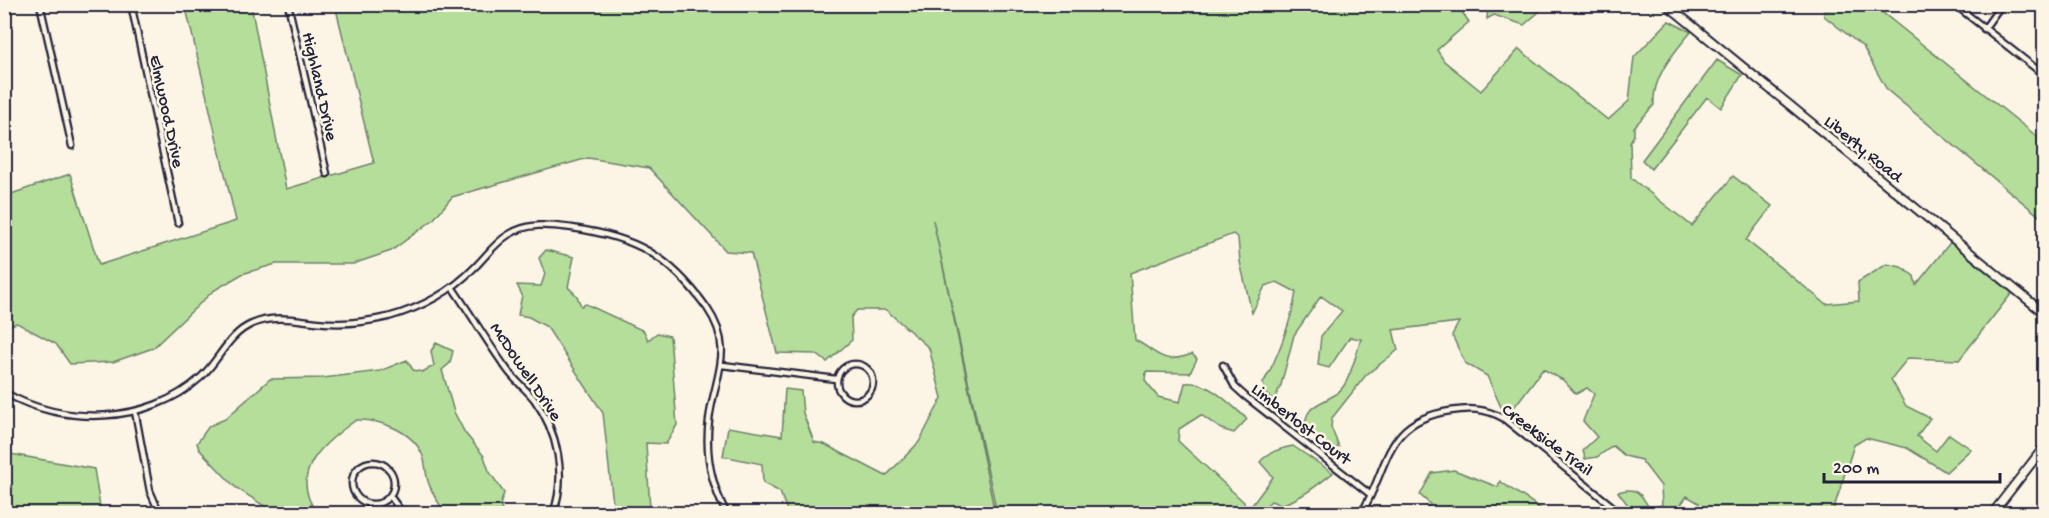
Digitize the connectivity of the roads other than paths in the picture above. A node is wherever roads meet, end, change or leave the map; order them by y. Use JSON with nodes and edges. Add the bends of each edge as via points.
{"nodes":[{"id":1,"x":40,"y":4,"type":"edge"},
{"id":2,"x":131,"y":4,"type":"edge"},
{"id":3,"x":288,"y":4,"type":"edge"},
{"id":4,"x":1666,"y":4,"type":"edge"},
{"id":5,"x":1953,"y":4,"type":"edge"},
{"id":6,"x":2002,"y":4,"type":"edge"},
{"id":7,"x":1984,"y":29,"type":"junction"},
{"id":8,"x":2044,"y":75,"type":"edge"},
{"id":9,"x":72,"y":146,"type":"dead end"},
{"id":10,"x":327,"y":174,"type":"dead end"},
{"id":11,"x":178,"y":223,"type":"dead end"},
{"id":12,"x":452,"y":287,"type":"junction"},
{"id":13,"x":2044,"y":313,"type":"edge"},
{"id":14,"x":722,"y":365,"type":"junction"},
{"id":15,"x":1223,"y":365,"type":"dead end"},
{"id":16,"x":836,"y":379,"type":"junction"},
{"id":17,"x":4,"y":392,"type":"edge"},
{"id":18,"x":135,"y":411,"type":"junction"},
{"id":19,"x":2044,"y":447,"type":"edge"},
{"id":20,"x":1371,"y":495,"type":"junction"},
{"id":21,"x":390,"y":496,"type":"junction"},
{"id":22,"x":160,"y":513,"type":"edge"},
{"id":23,"x":403,"y":513,"type":"edge"},
{"id":24,"x":553,"y":513,"type":"edge"},
{"id":25,"x":727,"y":513,"type":"edge"},
{"id":26,"x":1361,"y":513,"type":"edge"},
{"id":27,"x":1622,"y":513,"type":"edge"},
{"id":28,"x":1992,"y":513,"type":"edge"}],
"edges":[{"from":1,"to":9,"type":"street"},
{"from":2,"to":11,"type":"street","name":"Elmwood Drive"},
{"from":3,"to":10,"type":"street","name":"Highland Drive"},
{"from":4,"to":13,"type":"street","name":"Liberty Road"},
{"from":5,"to":7,"type":"street"},
{"from":6,"to":7,"type":"street"},
{"from":7,"to":8,"type":"street"},
{"from":12,"to":14,"type":"street","via":[[502,239],[528,226],[548,225],[618,236],[658,257],[704,304],[719,333]]},
{"from":12,"to":18,"type":"street","via":[[417,306],[370,320],[333,323],[275,318],[252,324],[233,337],[194,383],[166,400]]},
{"from":12,"to":24,"type":"street","name":"McDowell Drive","via":[[550,427],[559,463]]},
{"from":14,"to":16,"type":"street"},
{"from":14,"to":25,"type":"street","via":[[711,409],[708,447],[712,477]]},
{"from":15,"to":20,"type":"street","name":"Limberlost Court","via":[[1245,396]]},
{"from":16,"to":16,"type":"street","via":[[842,395],[853,400],[868,394],[873,383],[870,371],[859,364],[842,368]]},
{"from":17,"to":18,"type":"street","via":[[32,406],[60,413]]},
{"from":18,"to":22,"type":"street","via":[[150,490]]},
{"from":19,"to":28,"type":"street"},
{"from":20,"to":26,"type":"street","name":"Creekside Trail"},
{"from":20,"to":27,"type":"street","name":"Creekside Trail","via":[[1401,431],[1431,414],[1483,409],[1503,418]]},
{"from":21,"to":21,"type":"street","via":[[393,477],[386,466],[373,462],[356,471],[353,490],[360,500],[372,505]]},
{"from":21,"to":23,"type":"street"}]}
